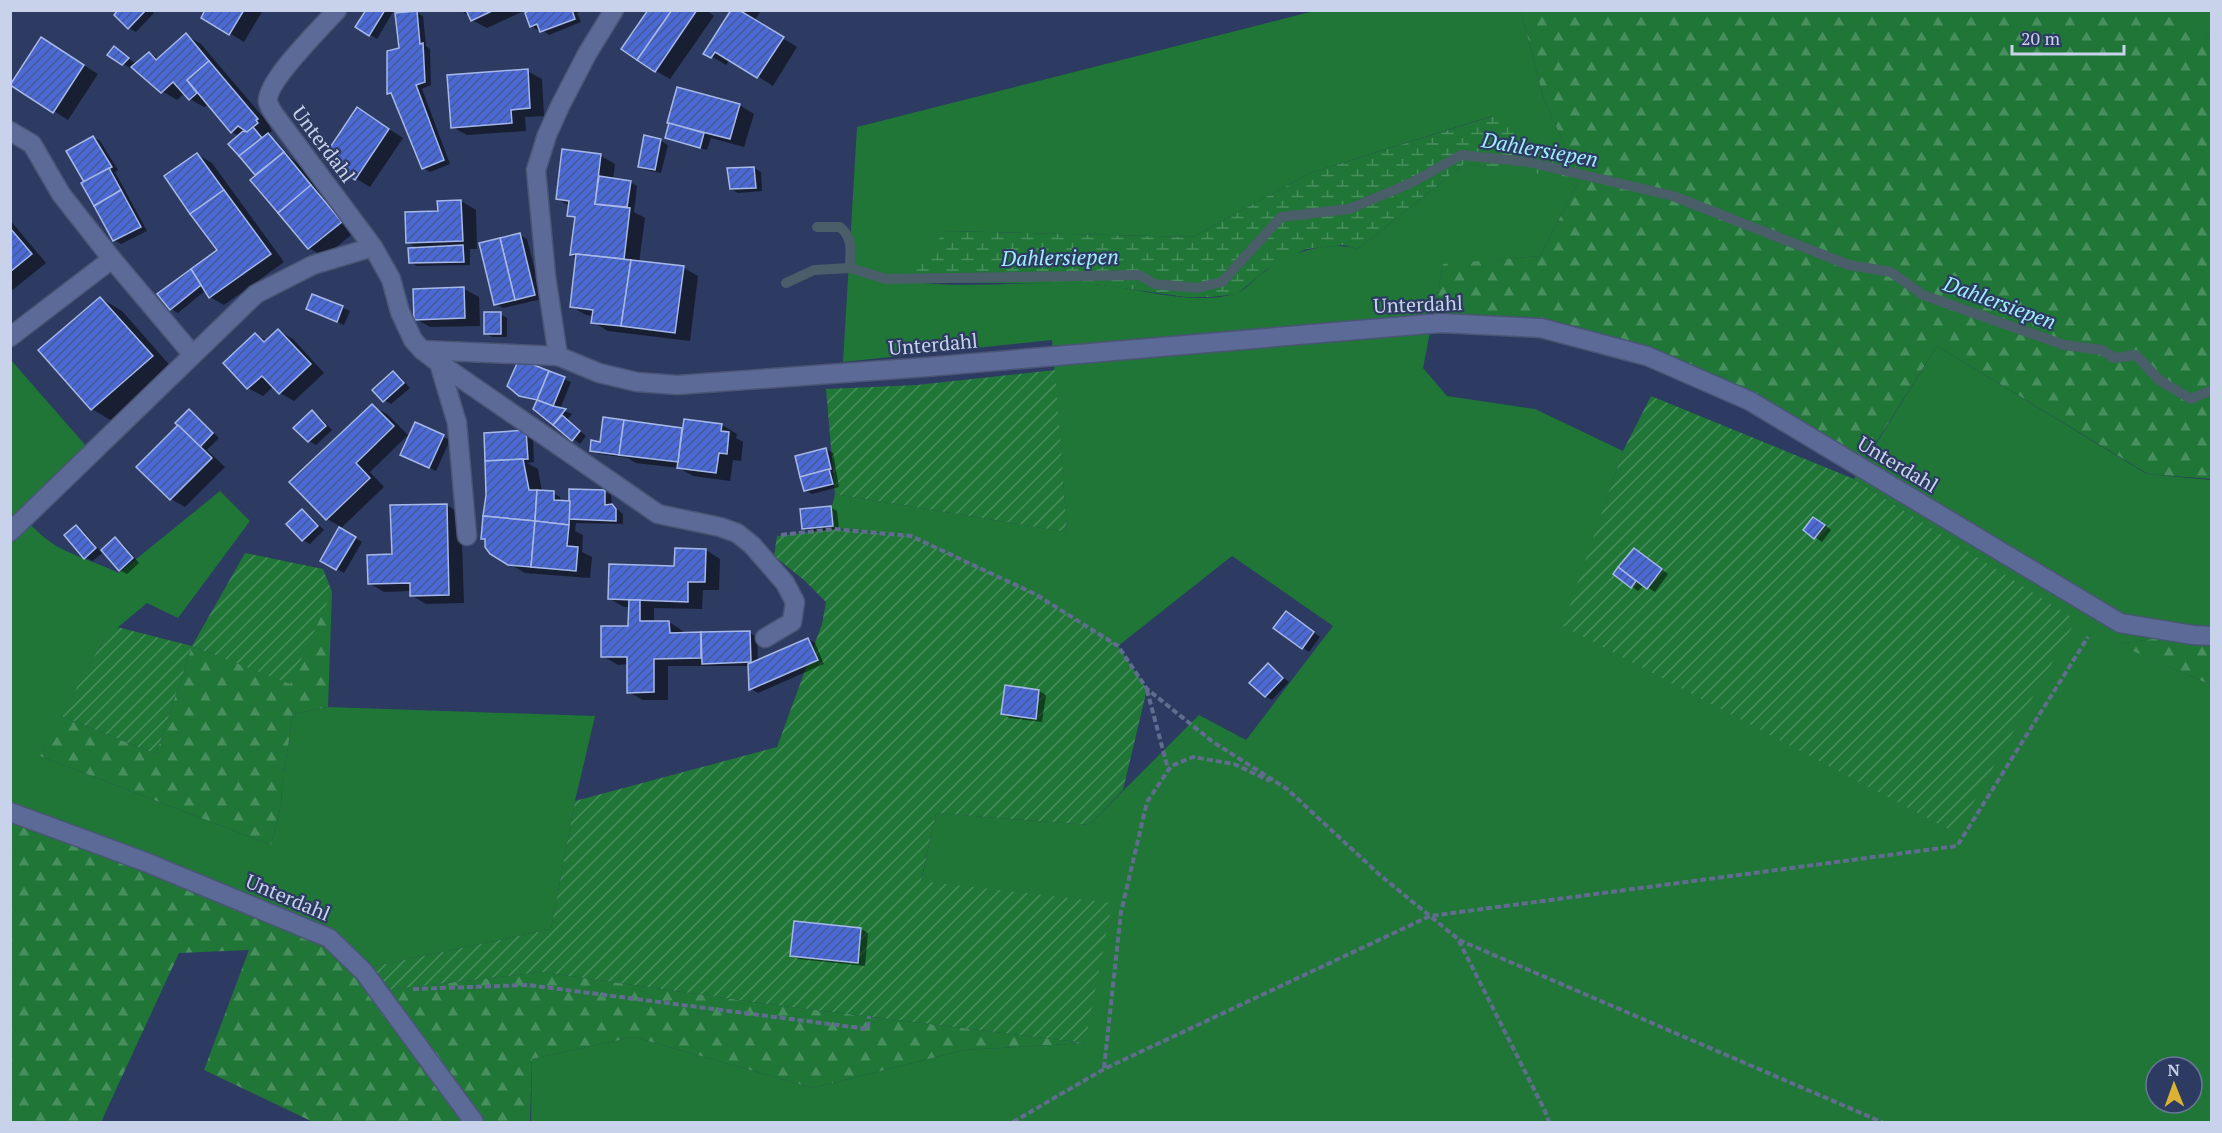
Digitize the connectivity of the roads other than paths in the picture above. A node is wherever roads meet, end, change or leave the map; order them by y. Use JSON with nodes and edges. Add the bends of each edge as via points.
{"nodes":[{"id":1,"x":337,"y":10,"type":"edge"},
{"id":2,"x":614,"y":10,"type":"edge"},
{"id":3,"x":10,"y":131,"type":"edge"},
{"id":4,"x":373,"y":247,"type":"junction"},
{"id":5,"x":112,"y":259,"type":"junction"},
{"id":6,"x":10,"y":338,"type":"edge"},
{"id":7,"x":422,"y":350,"type":"junction"},
{"id":8,"x":193,"y":355,"type":"junction"},
{"id":9,"x":558,"y":356,"type":"junction"},
{"id":10,"x":439,"y":363,"type":"junction"},
{"id":11,"x":10,"y":532,"type":"edge"},
{"id":12,"x":467,"y":536,"type":"dead end"},
{"id":13,"x":2211,"y":636,"type":"edge"},
{"id":14,"x":765,"y":638,"type":"dead end"},
{"id":15,"x":10,"y":812,"type":"edge"},
{"id":16,"x":474,"y":1122,"type":"edge"}],
"edges":[{"from":1,"to":4,"type":"street","name":"Unterdahl","via":[[279,74],[268,101]]},
{"from":2,"to":9,"type":"street","via":[[560,106],[536,170]]},
{"from":3,"to":5,"type":"street","via":[[32,144],[62,194]]},
{"from":4,"to":7,"type":"street","name":"Unterdahl","via":[[391,279],[413,340]]},
{"from":4,"to":8,"type":"street","via":[[313,266],[256,294]]},
{"from":5,"to":6,"type":"street"},
{"from":5,"to":8,"type":"street"},
{"from":7,"to":9,"type":"street","name":"Unterdahl"},
{"from":7,"to":10,"type":"street","name":"Unterdahl"},
{"from":8,"to":11,"type":"street"},
{"from":9,"to":13,"type":"street","name":"Unterdahl","via":[[599,373],[637,382],[677,385],[1440,322],[1541,328],[1647,356],[1750,401],[2120,623]]},
{"from":10,"to":12,"type":"street","via":[[457,423]]},
{"from":10,"to":14,"type":"street","name":"Unterdahl","via":[[658,514],[737,533],[785,583],[795,602],[792,622]]},
{"from":15,"to":16,"type":"street","name":"Unterdahl","via":[[143,861],[329,938],[364,972]]}]}
